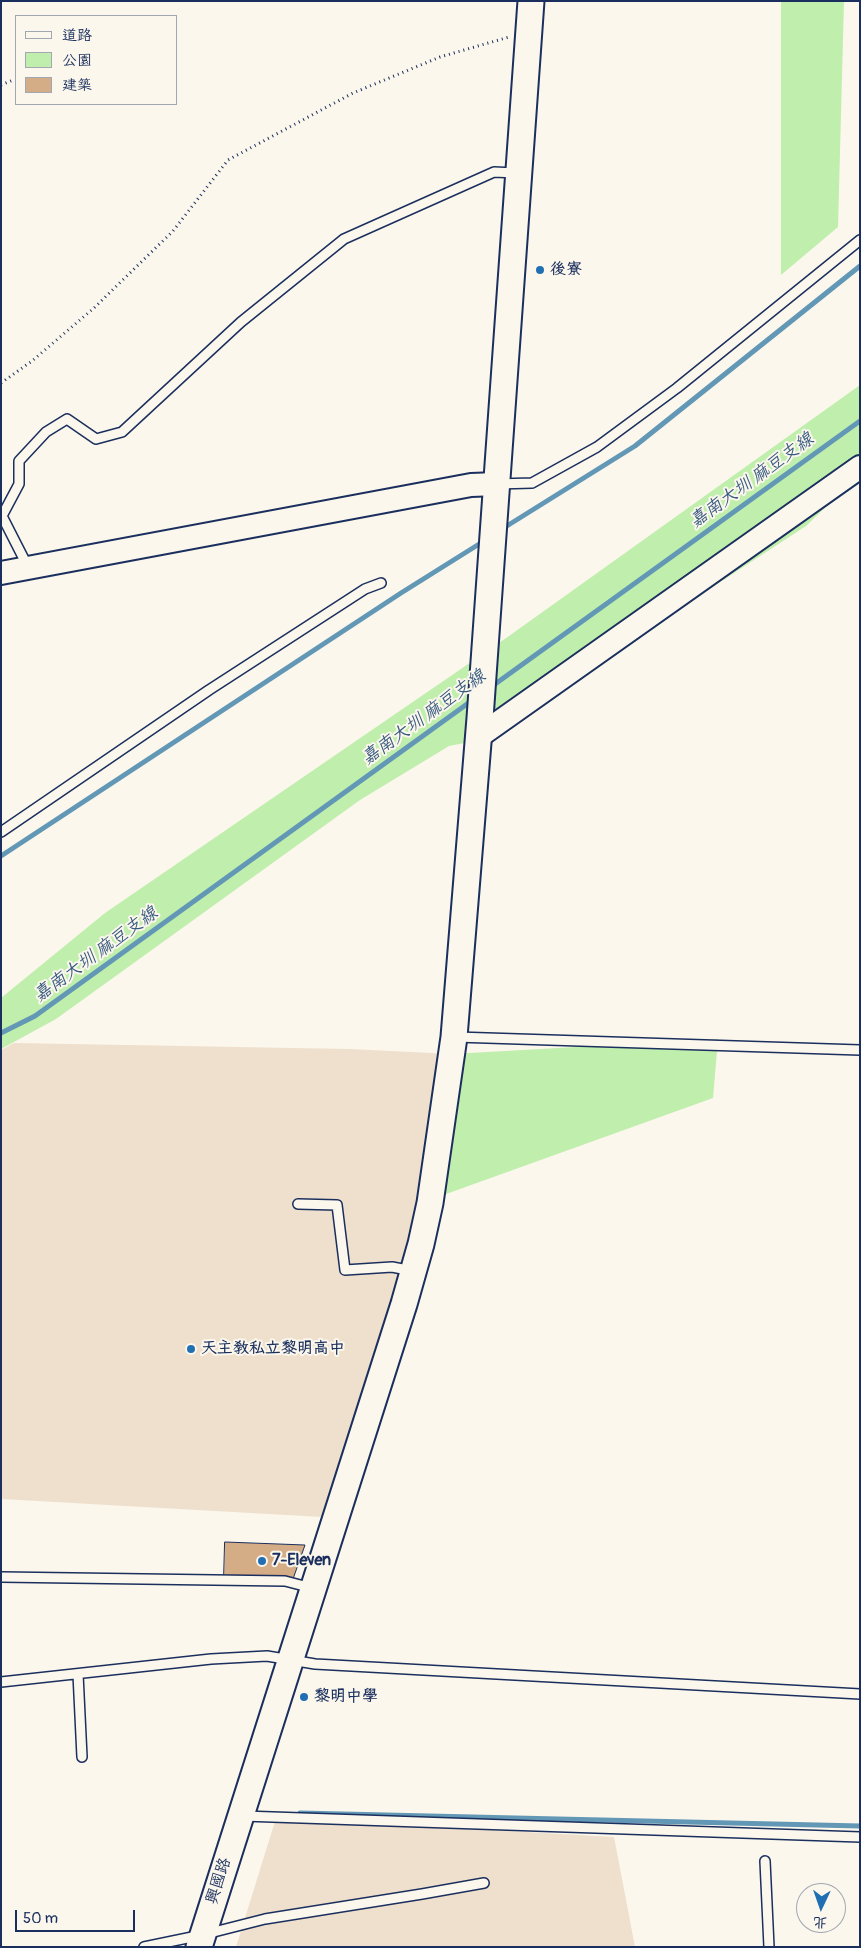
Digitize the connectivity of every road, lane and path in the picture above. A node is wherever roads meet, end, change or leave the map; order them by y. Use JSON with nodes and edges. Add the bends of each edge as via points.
{"nodes":[{"id":1,"x":531,"y":1,"type":"edge"},
{"id":2,"x":530,"y":27,"type":"junction"},
{"id":3,"x":13,"y":80,"type":"dead end"},
{"id":4,"x":1,"y":84,"type":"edge"},
{"id":5,"x":519,"y":173,"type":"junction"},
{"id":6,"x":860,"y":240,"type":"edge"},
{"id":7,"x":1,"y":383,"type":"edge"},
{"id":8,"x":860,"y":467,"type":"edge"},
{"id":9,"x":497,"y":484,"type":"junction"},
{"id":10,"x":28,"y":567,"type":"junction"},
{"id":11,"x":1,"y":573,"type":"edge"},
{"id":12,"x":381,"y":583,"type":"dead end"},
{"id":13,"x":479,"y":727,"type":"junction"},
{"id":14,"x":1,"y":832,"type":"edge"},
{"id":15,"x":454,"y":1037,"type":"junction"},
{"id":16,"x":860,"y":1050,"type":"edge"},
{"id":17,"x":298,"y":1204,"type":"dead end"},
{"id":18,"x":413,"y":1271,"type":"junction"},
{"id":19,"x":1,"y":1577,"type":"edge"},
{"id":20,"x":312,"y":1588,"type":"junction"},
{"id":21,"x":289,"y":1660,"type":"junction"},
{"id":22,"x":78,"y":1674,"type":"junction"},
{"id":23,"x":1,"y":1682,"type":"edge"},
{"id":24,"x":860,"y":1694,"type":"edge"},
{"id":25,"x":82,"y":1757,"type":"dead end"},
{"id":26,"x":240,"y":1816,"type":"junction"},
{"id":27,"x":860,"y":1837,"type":"edge"},
{"id":28,"x":765,"y":1861,"type":"dead end"},
{"id":29,"x":484,"y":1883,"type":"dead end"},
{"id":30,"x":200,"y":1941,"type":"edge"},
{"id":31,"x":144,"y":1947,"type":"edge"},
{"id":32,"x":769,"y":1947,"type":"edge"}],
"edges":[{"from":1,"to":2,"type":"main road","name":"興國路"},
{"from":2,"to":5,"type":"main road","name":"興國路"},
{"from":2,"to":7,"type":"path","via":[[502,41],[440,57],[353,92],[228,160],[173,231],[94,308]]},
{"from":3,"to":4,"type":"path"},
{"from":5,"to":9,"type":"main road","name":"興國路"},
{"from":5,"to":10,"type":"lane","via":[[494,172],[344,239],[241,322],[122,432],[96,439],[67,419],[46,432],[19,461],[19,484],[2,516]]},
{"from":6,"to":9,"type":"lane","via":[[677,388],[597,447],[532,483]]},
{"from":8,"to":13,"type":"street"},
{"from":9,"to":10,"type":"street","via":[[471,484]]},
{"from":9,"to":13,"type":"main road","name":"興國路"},
{"from":10,"to":11,"type":"street"},
{"from":12,"to":14,"type":"lane","via":[[365,589],[209,690]]},
{"from":13,"to":15,"type":"main road","name":"興國路"},
{"from":15,"to":16,"type":"lane"},
{"from":15,"to":18,"type":"main road","name":"興國路","via":[[430,1203]]},
{"from":17,"to":18,"type":"lane","via":[[337,1205],[345,1270],[392,1267]]},
{"from":18,"to":20,"type":"main road","name":"興國路"},
{"from":19,"to":20,"type":"lane","via":[[284,1581]]},
{"from":20,"to":21,"type":"main road","name":"興國路"},
{"from":21,"to":22,"type":"lane","via":[[267,1656],[211,1659]]},
{"from":21,"to":24,"type":"lane"},
{"from":21,"to":26,"type":"main road","name":"興國路"},
{"from":22,"to":23,"type":"lane"},
{"from":22,"to":25,"type":"lane"},
{"from":26,"to":27,"type":"lane"},
{"from":26,"to":30,"type":"main road","name":"興國路"},
{"from":28,"to":32,"type":"lane"},
{"from":29,"to":30,"type":"lane","via":[[265,1919]]},
{"from":30,"to":31,"type":"lane"}]}
